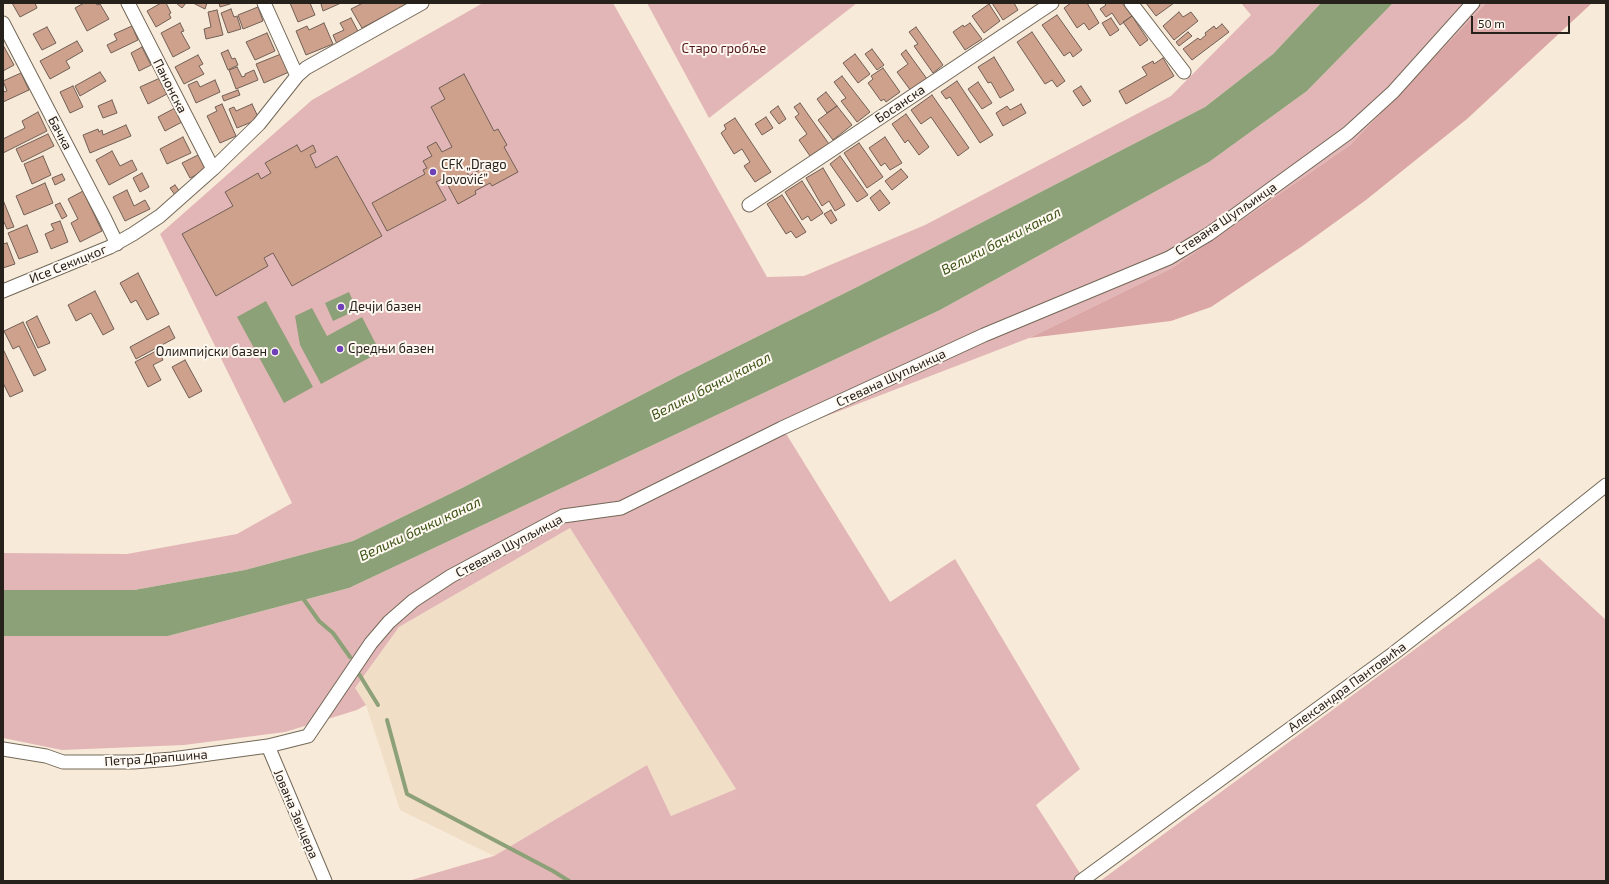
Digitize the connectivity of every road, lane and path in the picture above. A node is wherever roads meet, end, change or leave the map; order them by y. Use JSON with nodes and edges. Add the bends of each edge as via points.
{"nodes":[{"id":1,"x":128,"y":3,"type":"edge"},
{"id":2,"x":264,"y":3,"type":"edge"},
{"id":3,"x":422,"y":3,"type":"edge"},
{"id":4,"x":1052,"y":3,"type":"edge"},
{"id":5,"x":1131,"y":3,"type":"edge"},
{"id":6,"x":1473,"y":3,"type":"edge"},
{"id":7,"x":3,"y":24,"type":"edge"},
{"id":8,"x":1184,"y":72,"type":"dead end"},
{"id":9,"x":297,"y":76,"type":"junction"},
{"id":10,"x":213,"y":169,"type":"junction"},
{"id":11,"x":749,"y":205,"type":"dead end"},
{"id":12,"x":117,"y":244,"type":"junction"},
{"id":13,"x":3,"y":291,"type":"edge"},
{"id":14,"x":1606,"y":485,"type":"edge"},
{"id":15,"x":308,"y":736,"type":"joint"},
{"id":16,"x":268,"y":746,"type":"junction"},
{"id":17,"x":3,"y":749,"type":"edge"},
{"id":18,"x":325,"y":881,"type":"edge"},
{"id":19,"x":1081,"y":881,"type":"edge"}],
"edges":[{"from":1,"to":10,"type":"street","name":"Панонска"},
{"from":2,"to":9,"type":"street"},
{"from":3,"to":9,"type":"street","via":[[306,68]]},
{"from":4,"to":11,"type":"street","name":"Босанска"},
{"from":5,"to":8,"type":"street"},
{"from":6,"to":15,"type":"street","name":"Стевана Шупљикца","via":[[1393,92],[1348,133],[1210,234],[1169,258],[984,335],[782,428],[621,508],[563,516],[451,576],[413,601],[389,622],[371,643]]},
{"from":7,"to":12,"type":"street","name":"Бачка"},
{"from":9,"to":10,"type":"street","via":[[259,124]]},
{"from":10,"to":12,"type":"street","name":"Исе Секицког","via":[[160,216]]},
{"from":12,"to":13,"type":"street","name":"Исе Секицког"},
{"from":14,"to":19,"type":"street","name":"Александра Пантовића","via":[[1394,653]]},
{"from":15,"to":16,"type":"street","name":"Петра Драпшина"},
{"from":16,"to":17,"type":"street","name":"Петра Драпшина","via":[[134,762],[63,762],[46,756]]},
{"from":16,"to":18,"type":"street","name":"Јована Звицера"}]}
